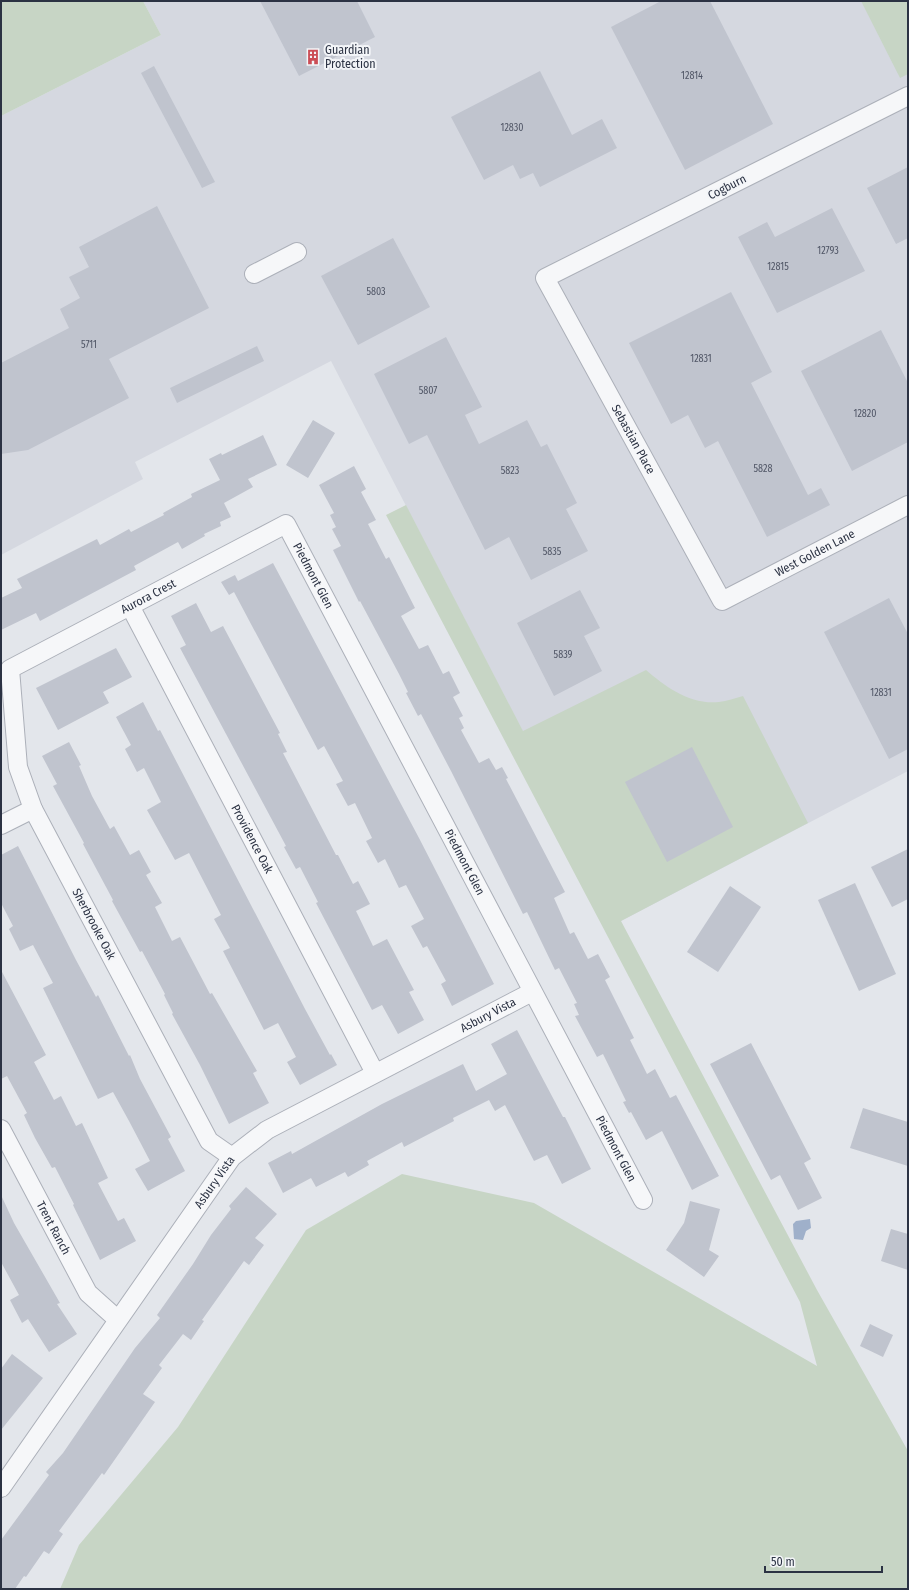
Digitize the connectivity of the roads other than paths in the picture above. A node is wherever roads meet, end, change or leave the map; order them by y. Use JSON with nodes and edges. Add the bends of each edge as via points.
{"nodes":[{"id":1,"x":908,"y":96,"type":"edge"},
{"id":2,"x":297,"y":252,"type":"dead end"},
{"id":3,"x":254,"y":274,"type":"dead end"},
{"id":4,"x":545,"y":278,"type":"joint"},
{"id":5,"x":908,"y":505,"type":"edge"},
{"id":6,"x":286,"y":524,"type":"joint"},
{"id":7,"x":722,"y":601,"type":"joint"},
{"id":8,"x":130,"y":606,"type":"junction"},
{"id":9,"x":10,"y":669,"type":"joint"},
{"id":10,"x":33,"y":809,"type":"junction"},
{"id":11,"x":1,"y":825,"type":"edge"},
{"id":12,"x":532,"y":992,"type":"junction"},
{"id":13,"x":375,"y":1073,"type":"junction"},
{"id":14,"x":1,"y":1129,"type":"edge"},
{"id":15,"x":232,"y":1157,"type":"junction"},
{"id":16,"x":643,"y":1200,"type":"dead end"},
{"id":17,"x":118,"y":1319,"type":"junction"},
{"id":18,"x":1,"y":1488,"type":"edge"}],
"edges":[{"from":1,"to":4,"type":"street","name":"Cogburn"},
{"from":2,"to":3,"type":"street"},
{"from":4,"to":7,"type":"street","name":"Sebastian Place"},
{"from":5,"to":7,"type":"street","name":"West Golden Lane"},
{"from":6,"to":8,"type":"street","name":"Aurora Crest"},
{"from":6,"to":12,"type":"street","name":"Piedmont Glen"},
{"from":8,"to":9,"type":"street","name":"Aurora Crest"},
{"from":8,"to":13,"type":"street","name":"Providence Oak"},
{"from":9,"to":10,"type":"street","name":"Sherbrooke Oak","via":[[18,767]]},
{"from":10,"to":11,"type":"street"},
{"from":10,"to":15,"type":"street","name":"Sherbrooke Oak","via":[[209,1141]]},
{"from":12,"to":13,"type":"street","name":"Asbury Vista"},
{"from":12,"to":16,"type":"street","name":"Piedmont Glen"},
{"from":13,"to":15,"type":"street","name":"Asbury Vista","via":[[267,1130]]},
{"from":14,"to":17,"type":"street","name":"Trent Ranch","via":[[88,1293]]},
{"from":15,"to":17,"type":"street","name":"Asbury Vista"},
{"from":17,"to":18,"type":"street","name":"Asbury Vista"}]}
